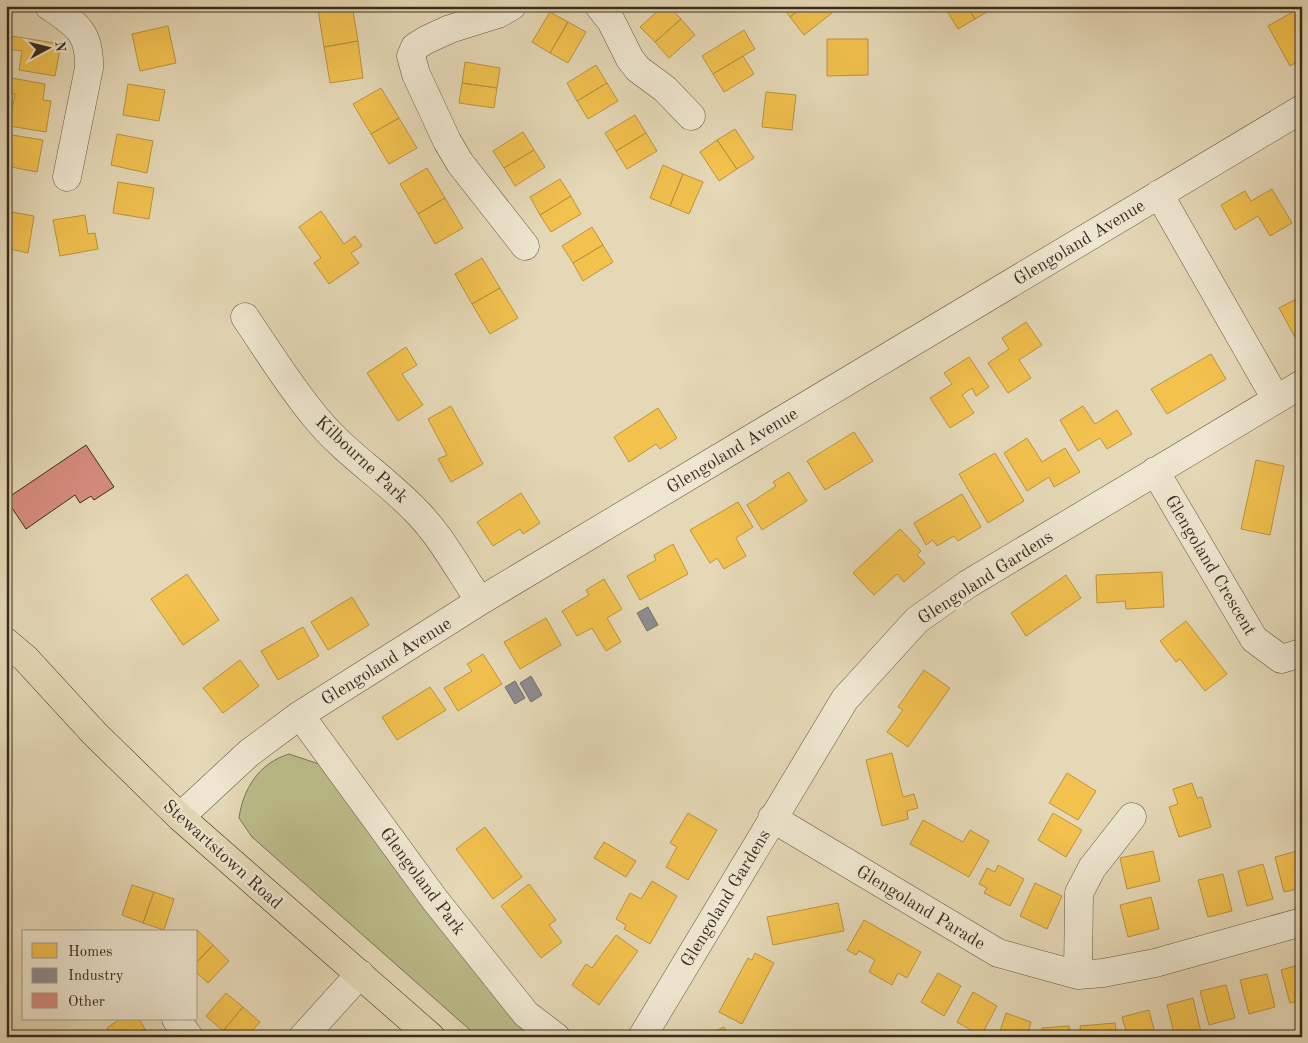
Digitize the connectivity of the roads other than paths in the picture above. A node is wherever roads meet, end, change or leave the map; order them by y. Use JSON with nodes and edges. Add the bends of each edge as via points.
{"nodes":[{"id":1,"x":49,"y":6,"type":"edge"},
{"id":2,"x":512,"y":6,"type":"edge"},
{"id":3,"x":599,"y":6,"type":"edge"},
{"id":4,"x":1302,"y":109,"type":"edge"},
{"id":5,"x":691,"y":116,"type":"dead end"},
{"id":6,"x":67,"y":177,"type":"dead end"},
{"id":7,"x":1159,"y":194,"type":"junction"},
{"id":8,"x":524,"y":246,"type":"dead end"},
{"id":9,"x":245,"y":317,"type":"dead end"},
{"id":10,"x":1302,"y":384,"type":"edge"},
{"id":11,"x":1276,"y":399,"type":"junction"},
{"id":12,"x":1154,"y":471,"type":"junction"},
{"id":13,"x":480,"y":602,"type":"junction"},
{"id":14,"x":6,"y":625,"type":"edge"},
{"id":15,"x":6,"y":642,"type":"edge"},
{"id":16,"x":1302,"y":653,"type":"edge"},
{"id":17,"x":26,"y":659,"type":"junction"},
{"id":18,"x":300,"y":715,"type":"junction"},
{"id":19,"x":180,"y":817,"type":"junction"},
{"id":20,"x":1132,"y":817,"type":"dead end"},
{"id":21,"x":772,"y":818,"type":"junction"},
{"id":22,"x":1302,"y":922,"type":"edge"},
{"id":23,"x":360,"y":974,"type":"junction"},
{"id":24,"x":1078,"y":975,"type":"junction"},
{"id":25,"x":177,"y":1020,"type":"edge"},
{"id":26,"x":189,"y":1037,"type":"edge"},
{"id":27,"x":303,"y":1037,"type":"edge"},
{"id":28,"x":431,"y":1037,"type":"edge"},
{"id":29,"x":556,"y":1037,"type":"edge"},
{"id":30,"x":642,"y":1037,"type":"edge"}],
"edges":[{"from":1,"to":6,"type":"street","via":[[72,21],[84,36],[89,50],[89,68]]},
{"from":2,"to":8,"type":"street","via":[[426,40],[415,48],[411,56],[416,74],[460,163]]},
{"from":3,"to":5,"type":"street","via":[[638,69]]},
{"from":4,"to":7,"type":"street","name":"Glengoland Avenue"},
{"from":7,"to":11,"type":"street"},
{"from":7,"to":13,"type":"street","name":"Glengoland Avenue"},
{"from":9,"to":13,"type":"street","name":"Kilbourne Park","via":[[317,419],[415,509]]},
{"from":10,"to":11,"type":"street","name":"Glengoland Gardens"},
{"from":11,"to":12,"type":"street","name":"Glengoland Gardens"},
{"from":12,"to":16,"type":"street","name":"Glengoland Crescent","via":[[1254,639],[1281,659]]},
{"from":12,"to":21,"type":"street","name":"Glengoland Gardens","via":[[968,584],[917,620],[845,699]]},
{"from":13,"to":18,"type":"street","name":"Glengoland Avenue"},
{"from":14,"to":17,"type":"main road","name":"Stewartstown Road"},
{"from":15,"to":17,"type":"main road","name":"Stewartstown Road"},
{"from":17,"to":19,"type":"main road","name":"Stewartstown Road","via":[[94,733]]},
{"from":18,"to":19,"type":"street","name":"Glengoland Avenue","via":[[249,753]]},
{"from":18,"to":29,"type":"street","name":"Glengoland Park","via":[[435,900],[526,1014]]},
{"from":19,"to":23,"type":"main road","name":"Stewartstown Road"},
{"from":20,"to":24,"type":"street","via":[[1092,868],[1079,893]]},
{"from":21,"to":24,"type":"street","name":"Glengoland Parade","via":[[998,953]]},
{"from":21,"to":30,"type":"street","name":"Glengoland Gardens"},
{"from":22,"to":24,"type":"street","name":"Glengoland Parade","via":[[1155,963]]},
{"from":23,"to":27,"type":"street"},
{"from":23,"to":28,"type":"main road","name":"Stewartstown Road"},
{"from":25,"to":26,"type":"street"}]}
